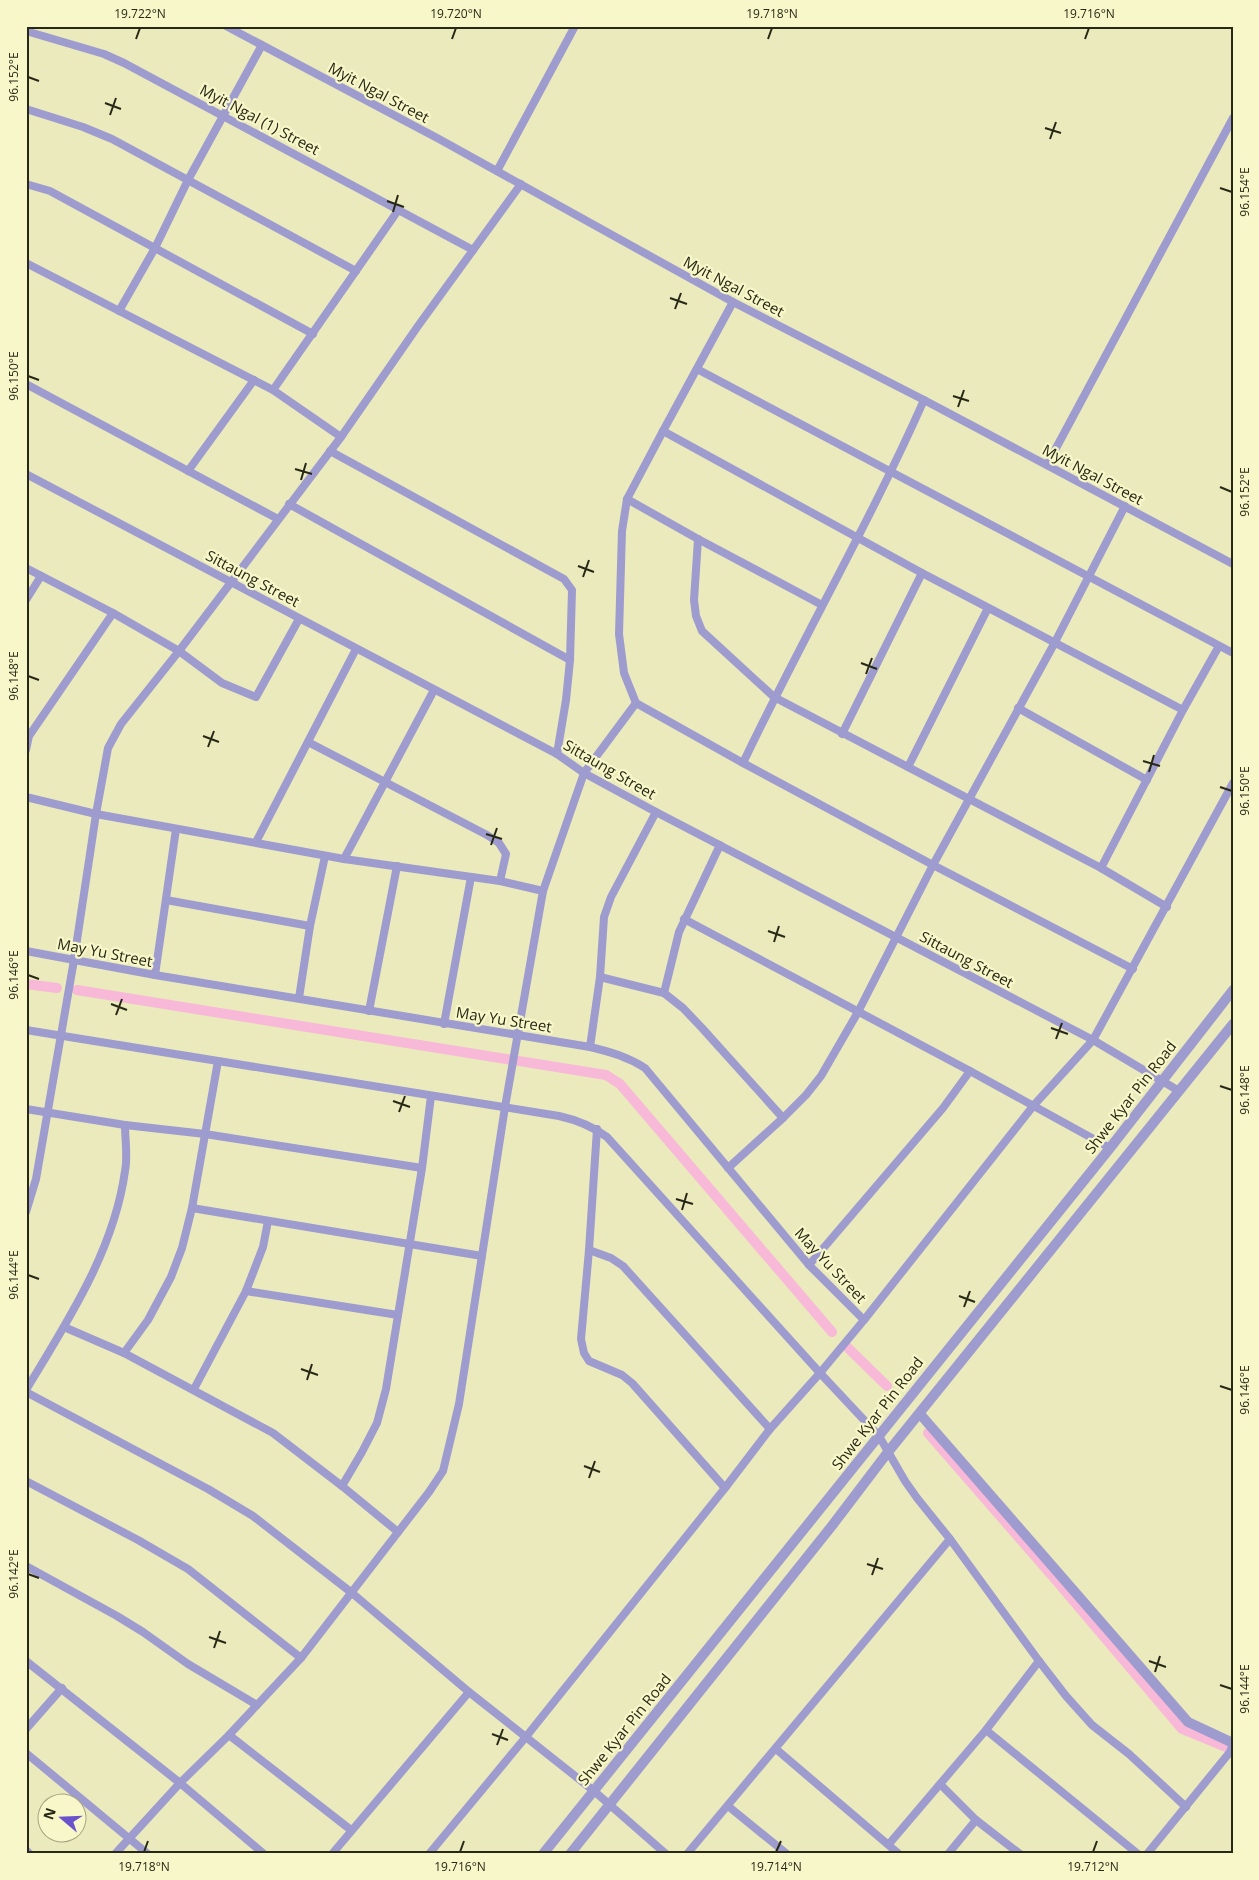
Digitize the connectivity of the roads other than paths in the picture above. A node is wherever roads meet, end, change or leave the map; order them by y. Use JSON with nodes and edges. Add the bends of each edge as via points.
{"nodes":[{"id":1,"x":226,"y":26,"type":"edge"},
{"id":2,"x":575,"y":26,"type":"edge"},
{"id":3,"x":26,"y":31,"type":"edge"},
{"id":4,"x":262,"y":45,"type":"junction"},
{"id":5,"x":26,"y":109,"type":"edge"},
{"id":6,"x":224,"y":115,"type":"junction"},
{"id":7,"x":1233,"y":118,"type":"edge"},
{"id":8,"x":497,"y":171,"type":"junction"},
{"id":9,"x":188,"y":180,"type":"junction"},
{"id":10,"x":26,"y":184,"type":"edge"},
{"id":11,"x":520,"y":184,"type":"junction"},
{"id":12,"x":398,"y":209,"type":"junction"},
{"id":13,"x":155,"y":248,"type":"junction"},
{"id":14,"x":473,"y":250,"type":"junction"},
{"id":15,"x":26,"y":263,"type":"edge"},
{"id":16,"x":356,"y":271,"type":"junction"},
{"id":17,"x":733,"y":302,"type":"junction"},
{"id":18,"x":119,"y":311,"type":"junction"},
{"id":19,"x":313,"y":334,"type":"junction"},
{"id":20,"x":697,"y":368,"type":"junction"},
{"id":21,"x":254,"y":380,"type":"junction"},
{"id":22,"x":26,"y":384,"type":"edge"},
{"id":23,"x":272,"y":390,"type":"junction"},
{"id":24,"x":924,"y":400,"type":"junction"},
{"id":25,"x":663,"y":431,"type":"junction"},
{"id":26,"x":341,"y":437,"type":"junction"},
{"id":27,"x":330,"y":451,"type":"junction"},
{"id":28,"x":1047,"y":465,"type":"junction"},
{"id":29,"x":188,"y":471,"type":"junction"},
{"id":30,"x":892,"y":472,"type":"junction"},
{"id":31,"x":26,"y":474,"type":"edge"},
{"id":32,"x":627,"y":499,"type":"junction"},
{"id":33,"x":289,"y":504,"type":"junction"},
{"id":34,"x":1125,"y":506,"type":"junction"},
{"id":35,"x":278,"y":519,"type":"junction"},
{"id":36,"x":857,"y":538,"type":"junction"},
{"id":37,"x":698,"y":540,"type":"junction"},
{"id":38,"x":1233,"y":564,"type":"edge"},
{"id":39,"x":26,"y":568,"type":"edge"},
{"id":40,"x":922,"y":573,"type":"junction"},
{"id":41,"x":41,"y":576,"type":"junction"},
{"id":42,"x":1089,"y":576,"type":"junction"},
{"id":43,"x":230,"y":582,"type":"junction"},
{"id":44,"x":26,"y":600,"type":"edge"},
{"id":45,"x":822,"y":605,"type":"junction"},
{"id":46,"x":988,"y":608,"type":"junction"},
{"id":47,"x":112,"y":613,"type":"junction"},
{"id":48,"x":299,"y":619,"type":"junction"},
{"id":49,"x":1054,"y":644,"type":"junction"},
{"id":50,"x":1219,"y":646,"type":"junction"},
{"id":51,"x":356,"y":649,"type":"junction"},
{"id":52,"x":179,"y":651,"type":"junction"},
{"id":53,"x":1233,"y":652,"type":"edge"},
{"id":54,"x":570,"y":660,"type":"junction"},
{"id":55,"x":434,"y":690,"type":"junction"},
{"id":56,"x":774,"y":697,"type":"junction"},
{"id":57,"x":636,"y":703,"type":"junction"},
{"id":58,"x":1018,"y":708,"type":"junction"},
{"id":59,"x":1183,"y":710,"type":"junction"},
{"id":60,"x":842,"y":734,"type":"junction"},
{"id":61,"x":308,"y":742,"type":"junction"},
{"id":62,"x":26,"y":750,"type":"edge"},
{"id":63,"x":557,"y":754,"type":"junction"},
{"id":64,"x":742,"y":763,"type":"junction"},
{"id":65,"x":908,"y":767,"type":"junction"},
{"id":66,"x":584,"y":772,"type":"junction"},
{"id":67,"x":1147,"y":780,"type":"junction"},
{"id":68,"x":385,"y":782,"type":"junction"},
{"id":69,"x":1233,"y":783,"type":"edge"},
{"id":70,"x":26,"y":797,"type":"edge"},
{"id":71,"x":971,"y":799,"type":"junction"},
{"id":72,"x":656,"y":812,"type":"junction"},
{"id":73,"x":96,"y":814,"type":"junction"},
{"id":74,"x":176,"y":829,"type":"junction"},
{"id":75,"x":256,"y":842,"type":"junction"},
{"id":76,"x":720,"y":845,"type":"junction"},
{"id":77,"x":325,"y":856,"type":"junction"},
{"id":78,"x":344,"y":859,"type":"junction"},
{"id":79,"x":933,"y":865,"type":"junction"},
{"id":80,"x":397,"y":866,"type":"junction"},
{"id":81,"x":1102,"y":868,"type":"junction"},
{"id":82,"x":471,"y":877,"type":"junction"},
{"id":83,"x":500,"y":881,"type":"junction"},
{"id":84,"x":543,"y":891,"type":"junction"},
{"id":85,"x":166,"y":900,"type":"junction"},
{"id":86,"x":1167,"y":907,"type":"junction"},
{"id":87,"x":684,"y":919,"type":"junction"},
{"id":88,"x":310,"y":926,"type":"junction"},
{"id":89,"x":896,"y":937,"type":"junction"},
{"id":90,"x":26,"y":951,"type":"edge"},
{"id":91,"x":74,"y":960,"type":"junction"},
{"id":92,"x":1132,"y":969,"type":"junction"},
{"id":93,"x":155,"y":975,"type":"junction"},
{"id":94,"x":600,"y":977,"type":"junction"},
{"id":95,"x":1233,"y":990,"type":"edge"},
{"id":96,"x":664,"y":993,"type":"junction"},
{"id":97,"x":299,"y":998,"type":"junction"},
{"id":98,"x":369,"y":1011,"type":"junction"},
{"id":99,"x":858,"y":1012,"type":"junction"},
{"id":100,"x":444,"y":1024,"type":"junction"},
{"id":101,"x":1233,"y":1024,"type":"edge"},
{"id":102,"x":26,"y":1030,"type":"edge"},
{"id":103,"x":518,"y":1034,"type":"junction"},
{"id":104,"x":61,"y":1036,"type":"junction"},
{"id":105,"x":1094,"y":1040,"type":"junction"},
{"id":106,"x":590,"y":1047,"type":"junction"},
{"id":107,"x":218,"y":1061,"type":"junction"},
{"id":108,"x":970,"y":1071,"type":"junction"},
{"id":109,"x":1162,"y":1081,"type":"junction"},
{"id":110,"x":1179,"y":1091,"type":"junction"},
{"id":111,"x":431,"y":1096,"type":"junction"},
{"id":112,"x":1034,"y":1105,"type":"junction"},
{"id":113,"x":505,"y":1106,"type":"junction"},
{"id":114,"x":26,"y":1109,"type":"edge"},
{"id":115,"x":47,"y":1112,"type":"junction"},
{"id":116,"x":783,"y":1118,"type":"junction"},
{"id":117,"x":125,"y":1125,"type":"junction"},
{"id":118,"x":596,"y":1129,"type":"junction"},
{"id":119,"x":205,"y":1134,"type":"junction"},
{"id":120,"x":1110,"y":1148,"type":"junction"},
{"id":121,"x":422,"y":1168,"type":"junction"},
{"id":122,"x":728,"y":1168,"type":"junction"},
{"id":123,"x":192,"y":1208,"type":"junction"},
{"id":124,"x":26,"y":1212,"type":"edge"},
{"id":125,"x":268,"y":1221,"type":"junction"},
{"id":126,"x":409,"y":1243,"type":"junction"},
{"id":127,"x":589,"y":1250,"type":"junction"},
{"id":128,"x":482,"y":1256,"type":"junction"},
{"id":129,"x":809,"y":1265,"type":"junction"},
{"id":130,"x":246,"y":1291,"type":"junction"},
{"id":131,"x":398,"y":1315,"type":"junction"},
{"id":132,"x":864,"y":1320,"type":"junction"},
{"id":133,"x":64,"y":1327,"type":"junction"},
{"id":134,"x":124,"y":1353,"type":"junction"},
{"id":135,"x":820,"y":1373,"type":"junction"},
{"id":136,"x":194,"y":1389,"type":"junction"},
{"id":137,"x":26,"y":1391,"type":"edge"},
{"id":138,"x":920,"y":1414,"type":"junction"},
{"id":139,"x":770,"y":1429,"type":"junction"},
{"id":140,"x":879,"y":1436,"type":"junction"},
{"id":141,"x":888,"y":1452,"type":"junction"},
{"id":142,"x":26,"y":1481,"type":"edge"},
{"id":143,"x":342,"y":1486,"type":"junction"},
{"id":144,"x":725,"y":1488,"type":"junction"},
{"id":145,"x":398,"y":1532,"type":"junction"},
{"id":146,"x":950,"y":1539,"type":"junction"},
{"id":147,"x":26,"y":1566,"type":"edge"},
{"id":148,"x":352,"y":1593,"type":"junction"},
{"id":149,"x":301,"y":1658,"type":"junction"},
{"id":150,"x":26,"y":1660,"type":"edge"},
{"id":151,"x":1038,"y":1661,"type":"junction"},
{"id":152,"x":62,"y":1688,"type":"junction"},
{"id":153,"x":469,"y":1692,"type":"junction"},
{"id":154,"x":257,"y":1705,"type":"junction"},
{"id":155,"x":26,"y":1729,"type":"edge"},
{"id":156,"x":986,"y":1730,"type":"junction"},
{"id":157,"x":229,"y":1735,"type":"junction"},
{"id":158,"x":525,"y":1738,"type":"junction"},
{"id":159,"x":1233,"y":1743,"type":"edge"},
{"id":160,"x":776,"y":1749,"type":"junction"},
{"id":161,"x":26,"y":1753,"type":"edge"},
{"id":162,"x":180,"y":1784,"type":"junction"},
{"id":163,"x":940,"y":1784,"type":"junction"},
{"id":164,"x":594,"y":1791,"type":"junction"},
{"id":165,"x":610,"y":1804,"type":"junction"},
{"id":166,"x":728,"y":1806,"type":"junction"},
{"id":167,"x":1186,"y":1807,"type":"junction"},
{"id":168,"x":976,"y":1820,"type":"junction"},
{"id":169,"x":351,"y":1830,"type":"junction"},
{"id":170,"x":130,"y":1838,"type":"junction"},
{"id":171,"x":889,"y":1844,"type":"junction"},
{"id":172,"x":26,"y":1850,"type":"edge"},
{"id":173,"x":30,"y":1854,"type":"edge"},
{"id":174,"x":115,"y":1854,"type":"edge"},
{"id":175,"x":148,"y":1854,"type":"edge"},
{"id":176,"x":264,"y":1854,"type":"edge"},
{"id":177,"x":332,"y":1854,"type":"edge"},
{"id":178,"x":429,"y":1854,"type":"edge"},
{"id":179,"x":543,"y":1854,"type":"edge"},
{"id":180,"x":570,"y":1854,"type":"edge"},
{"id":181,"x":666,"y":1854,"type":"edge"},
{"id":182,"x":687,"y":1854,"type":"edge"},
{"id":183,"x":786,"y":1854,"type":"edge"},
{"id":184,"x":899,"y":1854,"type":"edge"},
{"id":185,"x":948,"y":1854,"type":"edge"},
{"id":186,"x":1020,"y":1854,"type":"edge"},
{"id":187,"x":1138,"y":1854,"type":"edge"},
{"id":188,"x":1147,"y":1854,"type":"edge"}],
"edges":[{"from":1,"to":4,"type":"street","name":"Myit Ngal Street"},
{"from":2,"to":8,"type":"street"},
{"from":3,"to":6,"type":"street","name":"Myit Ngal (1) Street","via":[[124,62]]},
{"from":4,"to":6,"type":"street"},
{"from":4,"to":8,"type":"street","name":"Myit Ngal Street"},
{"from":5,"to":9,"type":"street","via":[[112,139]]},
{"from":6,"to":9,"type":"street"},
{"from":6,"to":12,"type":"street","name":"Myit Ngal (1) Street"},
{"from":7,"to":28,"type":"street"},
{"from":8,"to":11,"type":"street","name":"Myit Ngal Street"},
{"from":9,"to":13,"type":"street"},
{"from":9,"to":16,"type":"street"},
{"from":10,"to":13,"type":"street","via":[[50,191]]},
{"from":11,"to":14,"type":"street"},
{"from":11,"to":17,"type":"street","name":"Myit Ngal Street"},
{"from":12,"to":14,"type":"street","name":"Myit Ngal (1) Street"},
{"from":12,"to":16,"type":"street"},
{"from":13,"to":18,"type":"street"},
{"from":13,"to":19,"type":"street"},
{"from":14,"to":26,"type":"street"},
{"from":15,"to":18,"type":"street"},
{"from":16,"to":19,"type":"street"},
{"from":17,"to":20,"type":"street"},
{"from":17,"to":24,"type":"street","name":"Myit Ngal Street"},
{"from":18,"to":21,"type":"street"},
{"from":19,"to":23,"type":"street"},
{"from":20,"to":25,"type":"street"},
{"from":20,"to":30,"type":"street"},
{"from":21,"to":23,"type":"street"},
{"from":21,"to":29,"type":"street"},
{"from":22,"to":29,"type":"street"},
{"from":23,"to":26,"type":"street"},
{"from":24,"to":28,"type":"street","name":"Myit Ngal Street"},
{"from":24,"to":30,"type":"street"},
{"from":25,"to":32,"type":"street"},
{"from":25,"to":36,"type":"street"},
{"from":26,"to":27,"type":"street"},
{"from":27,"to":33,"type":"street"},
{"from":27,"to":54,"type":"street","via":[[564,579],[572,590]]},
{"from":28,"to":34,"type":"street","name":"Myit Ngal Street"},
{"from":29,"to":35,"type":"street"},
{"from":30,"to":36,"type":"street"},
{"from":30,"to":42,"type":"street"},
{"from":31,"to":43,"type":"street","name":"Sittaung Street"},
{"from":32,"to":37,"type":"street"},
{"from":32,"to":57,"type":"street","via":[[622,531],[619,634],[624,673]]},
{"from":33,"to":35,"type":"street"},
{"from":33,"to":54,"type":"street"},
{"from":34,"to":38,"type":"street","name":"Myit Ngal Street"},
{"from":34,"to":42,"type":"street"},
{"from":35,"to":43,"type":"street"},
{"from":36,"to":40,"type":"street"},
{"from":36,"to":45,"type":"street"},
{"from":37,"to":45,"type":"street"},
{"from":37,"to":56,"type":"street","via":[[694,600],[702,631]]},
{"from":39,"to":41,"type":"street"},
{"from":40,"to":46,"type":"street"},
{"from":40,"to":60,"type":"street"},
{"from":41,"to":44,"type":"street"},
{"from":41,"to":47,"type":"street"},
{"from":42,"to":49,"type":"street"},
{"from":42,"to":50,"type":"street"},
{"from":43,"to":48,"type":"street","name":"Sittaung Street"},
{"from":43,"to":52,"type":"street"},
{"from":45,"to":56,"type":"street"},
{"from":46,"to":49,"type":"street"},
{"from":46,"to":65,"type":"street"},
{"from":47,"to":52,"type":"street"},
{"from":47,"to":62,"type":"street","via":[[29,736]]},
{"from":48,"to":51,"type":"street","name":"Sittaung Street"},
{"from":48,"to":52,"type":"street","via":[[256,697],[222,683]]},
{"from":49,"to":58,"type":"street"},
{"from":49,"to":59,"type":"street"},
{"from":50,"to":53,"type":"street"},
{"from":50,"to":59,"type":"street"},
{"from":51,"to":55,"type":"street","name":"Sittaung Street"},
{"from":51,"to":61,"type":"street"},
{"from":52,"to":73,"type":"street","via":[[121,724],[108,748]]},
{"from":54,"to":63,"type":"street"},
{"from":55,"to":63,"type":"street","name":"Sittaung Street"},
{"from":55,"to":68,"type":"street"},
{"from":56,"to":60,"type":"street"},
{"from":56,"to":64,"type":"street"},
{"from":57,"to":64,"type":"street"},
{"from":57,"to":66,"type":"street"},
{"from":58,"to":67,"type":"street"},
{"from":58,"to":71,"type":"street"},
{"from":59,"to":67,"type":"street"},
{"from":60,"to":65,"type":"street"},
{"from":61,"to":68,"type":"street"},
{"from":61,"to":75,"type":"street"},
{"from":63,"to":66,"type":"street","name":"Sittaung Street"},
{"from":64,"to":79,"type":"street"},
{"from":65,"to":71,"type":"street"},
{"from":66,"to":72,"type":"street","name":"Sittaung Street"},
{"from":66,"to":84,"type":"street"},
{"from":67,"to":81,"type":"street"},
{"from":68,"to":78,"type":"street"},
{"from":68,"to":83,"type":"street","via":[[499,843],[506,854]]},
{"from":69,"to":86,"type":"street"},
{"from":70,"to":73,"type":"street"},
{"from":71,"to":79,"type":"street"},
{"from":71,"to":81,"type":"street"},
{"from":72,"to":76,"type":"street","name":"Sittaung Street"},
{"from":72,"to":94,"type":"street","via":[[608,904],[604,917]]},
{"from":73,"to":74,"type":"street"},
{"from":73,"to":91,"type":"street"},
{"from":74,"to":75,"type":"street"},
{"from":74,"to":85,"type":"street"},
{"from":75,"to":77,"type":"street"},
{"from":76,"to":87,"type":"street"},
{"from":76,"to":89,"type":"street","name":"Sittaung Street"},
{"from":77,"to":78,"type":"street"},
{"from":77,"to":88,"type":"street"},
{"from":78,"to":80,"type":"street"},
{"from":79,"to":89,"type":"street"},
{"from":79,"to":92,"type":"street"},
{"from":80,"to":82,"type":"street"},
{"from":80,"to":98,"type":"street"},
{"from":81,"to":86,"type":"street"},
{"from":82,"to":83,"type":"street"},
{"from":82,"to":100,"type":"street"},
{"from":83,"to":84,"type":"street"},
{"from":84,"to":103,"type":"street"},
{"from":85,"to":88,"type":"street"},
{"from":85,"to":93,"type":"street"},
{"from":86,"to":92,"type":"street"},
{"from":87,"to":96,"type":"street"},
{"from":87,"to":99,"type":"street"},
{"from":88,"to":97,"type":"street"},
{"from":89,"to":99,"type":"street"},
{"from":89,"to":105,"type":"street","name":"Sittaung Street"},
{"from":90,"to":91,"type":"street","name":"May Yu Street"},
{"from":91,"to":93,"type":"street","name":"May Yu Street"},
{"from":91,"to":104,"type":"street"},
{"from":92,"to":105,"type":"street"},
{"from":93,"to":97,"type":"street","name":"May Yu Street"},
{"from":94,"to":96,"type":"street"},
{"from":94,"to":106,"type":"street"},
{"from":95,"to":109,"type":"street","name":"Shwe Kyar Pin Road"},
{"from":96,"to":116,"type":"street","via":[[683,1008]]},
{"from":97,"to":98,"type":"street","name":"May Yu Street"},
{"from":98,"to":100,"type":"street","name":"May Yu Street"},
{"from":99,"to":108,"type":"street"},
{"from":99,"to":116,"type":"street","via":[[821,1076]]},
{"from":100,"to":103,"type":"street","name":"May Yu Street"},
{"from":101,"to":110,"type":"street"},
{"from":102,"to":104,"type":"street"},
{"from":103,"to":106,"type":"street","name":"May Yu Street"},
{"from":103,"to":113,"type":"street"},
{"from":104,"to":107,"type":"street"},
{"from":104,"to":115,"type":"street"},
{"from":105,"to":109,"type":"street","name":"Sittaung Street"},
{"from":105,"to":112,"type":"street"},
{"from":106,"to":122,"type":"street","name":"May Yu Street","via":[[617,1053],[645,1068]]},
{"from":107,"to":111,"type":"street"},
{"from":107,"to":119,"type":"street"},
{"from":108,"to":112,"type":"street"},
{"from":108,"to":129,"type":"street","via":[[943,1108]]},
{"from":109,"to":110,"type":"street","name":"Sittaung Street"},
{"from":109,"to":120,"type":"street","name":"Shwe Kyar Pin Road"},
{"from":110,"to":138,"type":"street"},
{"from":111,"to":113,"type":"street"},
{"from":111,"to":121,"type":"street"},
{"from":112,"to":120,"type":"street"},
{"from":112,"to":132,"type":"street"},
{"from":113,"to":118,"type":"street","via":[[577,1120]]},
{"from":113,"to":128,"type":"street"},
{"from":114,"to":115,"type":"street"},
{"from":115,"to":117,"type":"street"},
{"from":115,"to":124,"type":"street","via":[[36,1179]]},
{"from":116,"to":122,"type":"street"},
{"from":117,"to":119,"type":"street"},
{"from":117,"to":133,"type":"street","via":[[126,1170],[110,1232],[87,1286]]},
{"from":118,"to":127,"type":"street"},
{"from":118,"to":135,"type":"street","via":[[607,1137]]},
{"from":119,"to":121,"type":"street"},
{"from":119,"to":123,"type":"street"},
{"from":120,"to":140,"type":"street","name":"Shwe Kyar Pin Road"},
{"from":121,"to":126,"type":"street"},
{"from":122,"to":129,"type":"street","name":"May Yu Street"},
{"from":123,"to":125,"type":"street"},
{"from":123,"to":134,"type":"street","via":[[171,1277],[148,1320]]},
{"from":125,"to":126,"type":"street"},
{"from":125,"to":130,"type":"street","via":[[263,1247]]},
{"from":126,"to":128,"type":"street"},
{"from":126,"to":131,"type":"street"},
{"from":127,"to":139,"type":"street","via":[[622,1266]]},
{"from":127,"to":144,"type":"street","via":[[581,1339],[584,1353],[589,1361],[622,1375],[632,1384]]},
{"from":128,"to":145,"type":"street","via":[[459,1404],[443,1471]]},
{"from":129,"to":132,"type":"street","name":"May Yu Street"},
{"from":130,"to":131,"type":"street"},
{"from":130,"to":136,"type":"street"},
{"from":131,"to":143,"type":"street","via":[[377,1423]]},
{"from":132,"to":135,"type":"street"},
{"from":133,"to":134,"type":"street"},
{"from":133,"to":137,"type":"street"},
{"from":134,"to":136,"type":"street"},
{"from":135,"to":139,"type":"street"},
{"from":135,"to":140,"type":"street"},
{"from":136,"to":143,"type":"street","via":[[273,1433]]},
{"from":137,"to":148,"type":"street","via":[[231,1502]]},
{"from":138,"to":141,"type":"street"},
{"from":138,"to":159,"type":"street","via":[[1182,1717]]},
{"from":139,"to":144,"type":"street"},
{"from":140,"to":141,"type":"street"},
{"from":140,"to":164,"type":"street","name":"Shwe Kyar Pin Road"},
{"from":141,"to":146,"type":"street","via":[[909,1486]]},
{"from":141,"to":165,"type":"street"},
{"from":142,"to":149,"type":"street","via":[[188,1569]]},
{"from":143,"to":145,"type":"street"},
{"from":144,"to":158,"type":"street"},
{"from":145,"to":148,"type":"street"},
{"from":146,"to":151,"type":"street"},
{"from":146,"to":160,"type":"street"},
{"from":147,"to":154,"type":"street","via":[[118,1616],[188,1664]]},
{"from":148,"to":149,"type":"street"},
{"from":148,"to":153,"type":"street"},
{"from":149,"to":154,"type":"street"},
{"from":150,"to":152,"type":"street"},
{"from":151,"to":156,"type":"street"},
{"from":151,"to":167,"type":"street","via":[[1092,1725]]},
{"from":152,"to":155,"type":"street"},
{"from":152,"to":162,"type":"street"},
{"from":153,"to":158,"type":"street"},
{"from":153,"to":169,"type":"street"},
{"from":154,"to":157,"type":"street"},
{"from":156,"to":163,"type":"street"},
{"from":156,"to":187,"type":"street"},
{"from":157,"to":162,"type":"street"},
{"from":157,"to":169,"type":"street"},
{"from":158,"to":164,"type":"street"},
{"from":158,"to":178,"type":"street"},
{"from":159,"to":167,"type":"street","via":[[1230,1752]]},
{"from":160,"to":166,"type":"street"},
{"from":160,"to":171,"type":"street"},
{"from":161,"to":170,"type":"street"},
{"from":162,"to":170,"type":"street"},
{"from":162,"to":176,"type":"street"},
{"from":163,"to":168,"type":"street"},
{"from":163,"to":171,"type":"street"},
{"from":164,"to":165,"type":"street"},
{"from":164,"to":179,"type":"street","name":"Shwe Kyar Pin Road"},
{"from":165,"to":180,"type":"street"},
{"from":165,"to":181,"type":"street"},
{"from":166,"to":182,"type":"street"},
{"from":166,"to":183,"type":"street"},
{"from":167,"to":188,"type":"street"},
{"from":168,"to":185,"type":"street"},
{"from":168,"to":186,"type":"street"},
{"from":169,"to":177,"type":"street"},
{"from":170,"to":174,"type":"street"},
{"from":170,"to":175,"type":"street"},
{"from":171,"to":184,"type":"street"},
{"from":172,"to":173,"type":"street"}]}
